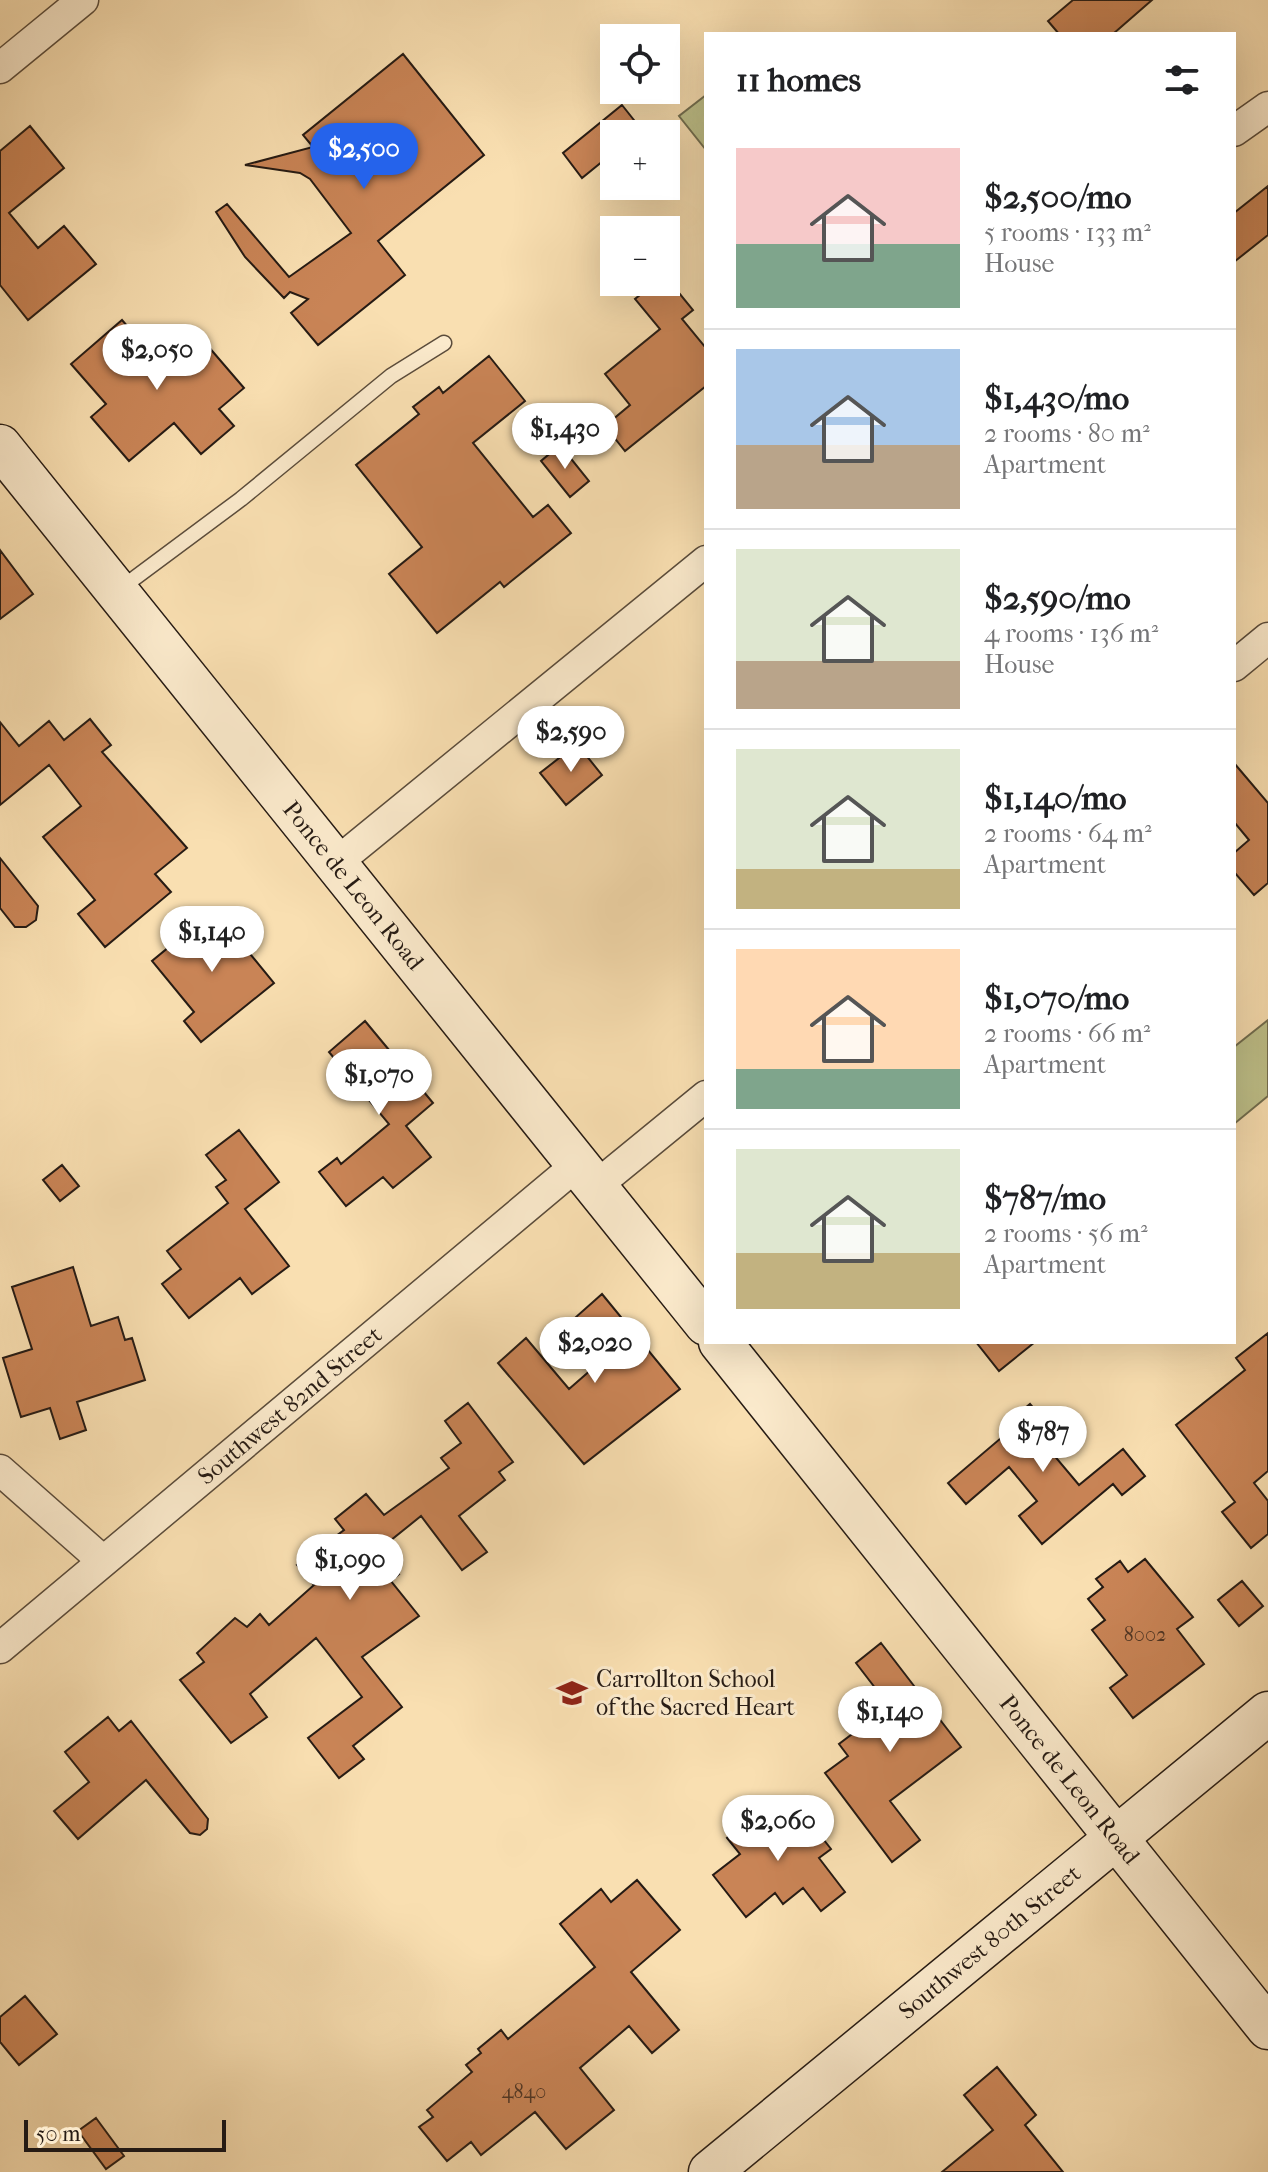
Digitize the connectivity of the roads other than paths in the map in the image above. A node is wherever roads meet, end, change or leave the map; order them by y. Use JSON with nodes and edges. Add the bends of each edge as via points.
{"nodes":[{"id":1,"x":83,"y":0,"type":"edge"},
{"id":2,"x":0,"y":68,"type":"edge"},
{"id":3,"x":1268,"y":107,"type":"edge"},
{"id":4,"x":1236,"y":130,"type":"edge"},
{"id":5,"x":444,"y":343,"type":"dead end"},
{"id":6,"x":0,"y":446,"type":"edge"},
{"id":7,"x":704,"y":563,"type":"edge"},
{"id":8,"x":116,"y":592,"type":"junction"},
{"id":9,"x":1268,"y":638,"type":"edge"},
{"id":10,"x":1236,"y":664,"type":"edge"},
{"id":11,"x":336,"y":863,"type":"junction"},
{"id":12,"x":704,"y":1097,"type":"edge"},
{"id":13,"x":587,"y":1175,"type":"junction"},
{"id":14,"x":704,"y":1321,"type":"edge"},
{"id":15,"x":722,"y":1344,"type":"edge"},
{"id":16,"x":0,"y":1470,"type":"edge"},
{"id":17,"x":103,"y":1561,"type":"junction"},
{"id":18,"x":0,"y":1648,"type":"edge"},
{"id":19,"x":1268,"y":1713,"type":"edge"},
{"id":20,"x":1116,"y":1837,"type":"junction"},
{"id":21,"x":1268,"y":2028,"type":"edge"},
{"id":22,"x":710,"y":2172,"type":"edge"}],
"edges":[{"from":1,"to":2,"type":"street"},
{"from":3,"to":4,"type":"street"},
{"from":5,"to":8,"type":"lane","via":[[391,376],[241,499]]},
{"from":6,"to":8,"type":"street","name":"Ponce de Leon Road"},
{"from":7,"to":11,"type":"street"},
{"from":8,"to":11,"type":"street","name":"Ponce de Leon Road"},
{"from":9,"to":10,"type":"street"},
{"from":11,"to":13,"type":"street","name":"Ponce de Leon Road"},
{"from":12,"to":13,"type":"street","name":"Southwest 82nd Street"},
{"from":13,"to":14,"type":"street","name":"Ponce de Leon Road"},
{"from":13,"to":17,"type":"street","name":"Southwest 82nd Street"},
{"from":15,"to":20,"type":"street","name":"Ponce de Leon Road"},
{"from":16,"to":17,"type":"street"},
{"from":17,"to":18,"type":"street","name":"Southwest 82nd Street"},
{"from":19,"to":20,"type":"street","name":"Southwest 80th Street"},
{"from":20,"to":21,"type":"street","name":"Ponce de Leon Road"},
{"from":20,"to":22,"type":"street","name":"Southwest 80th Street"}]}
